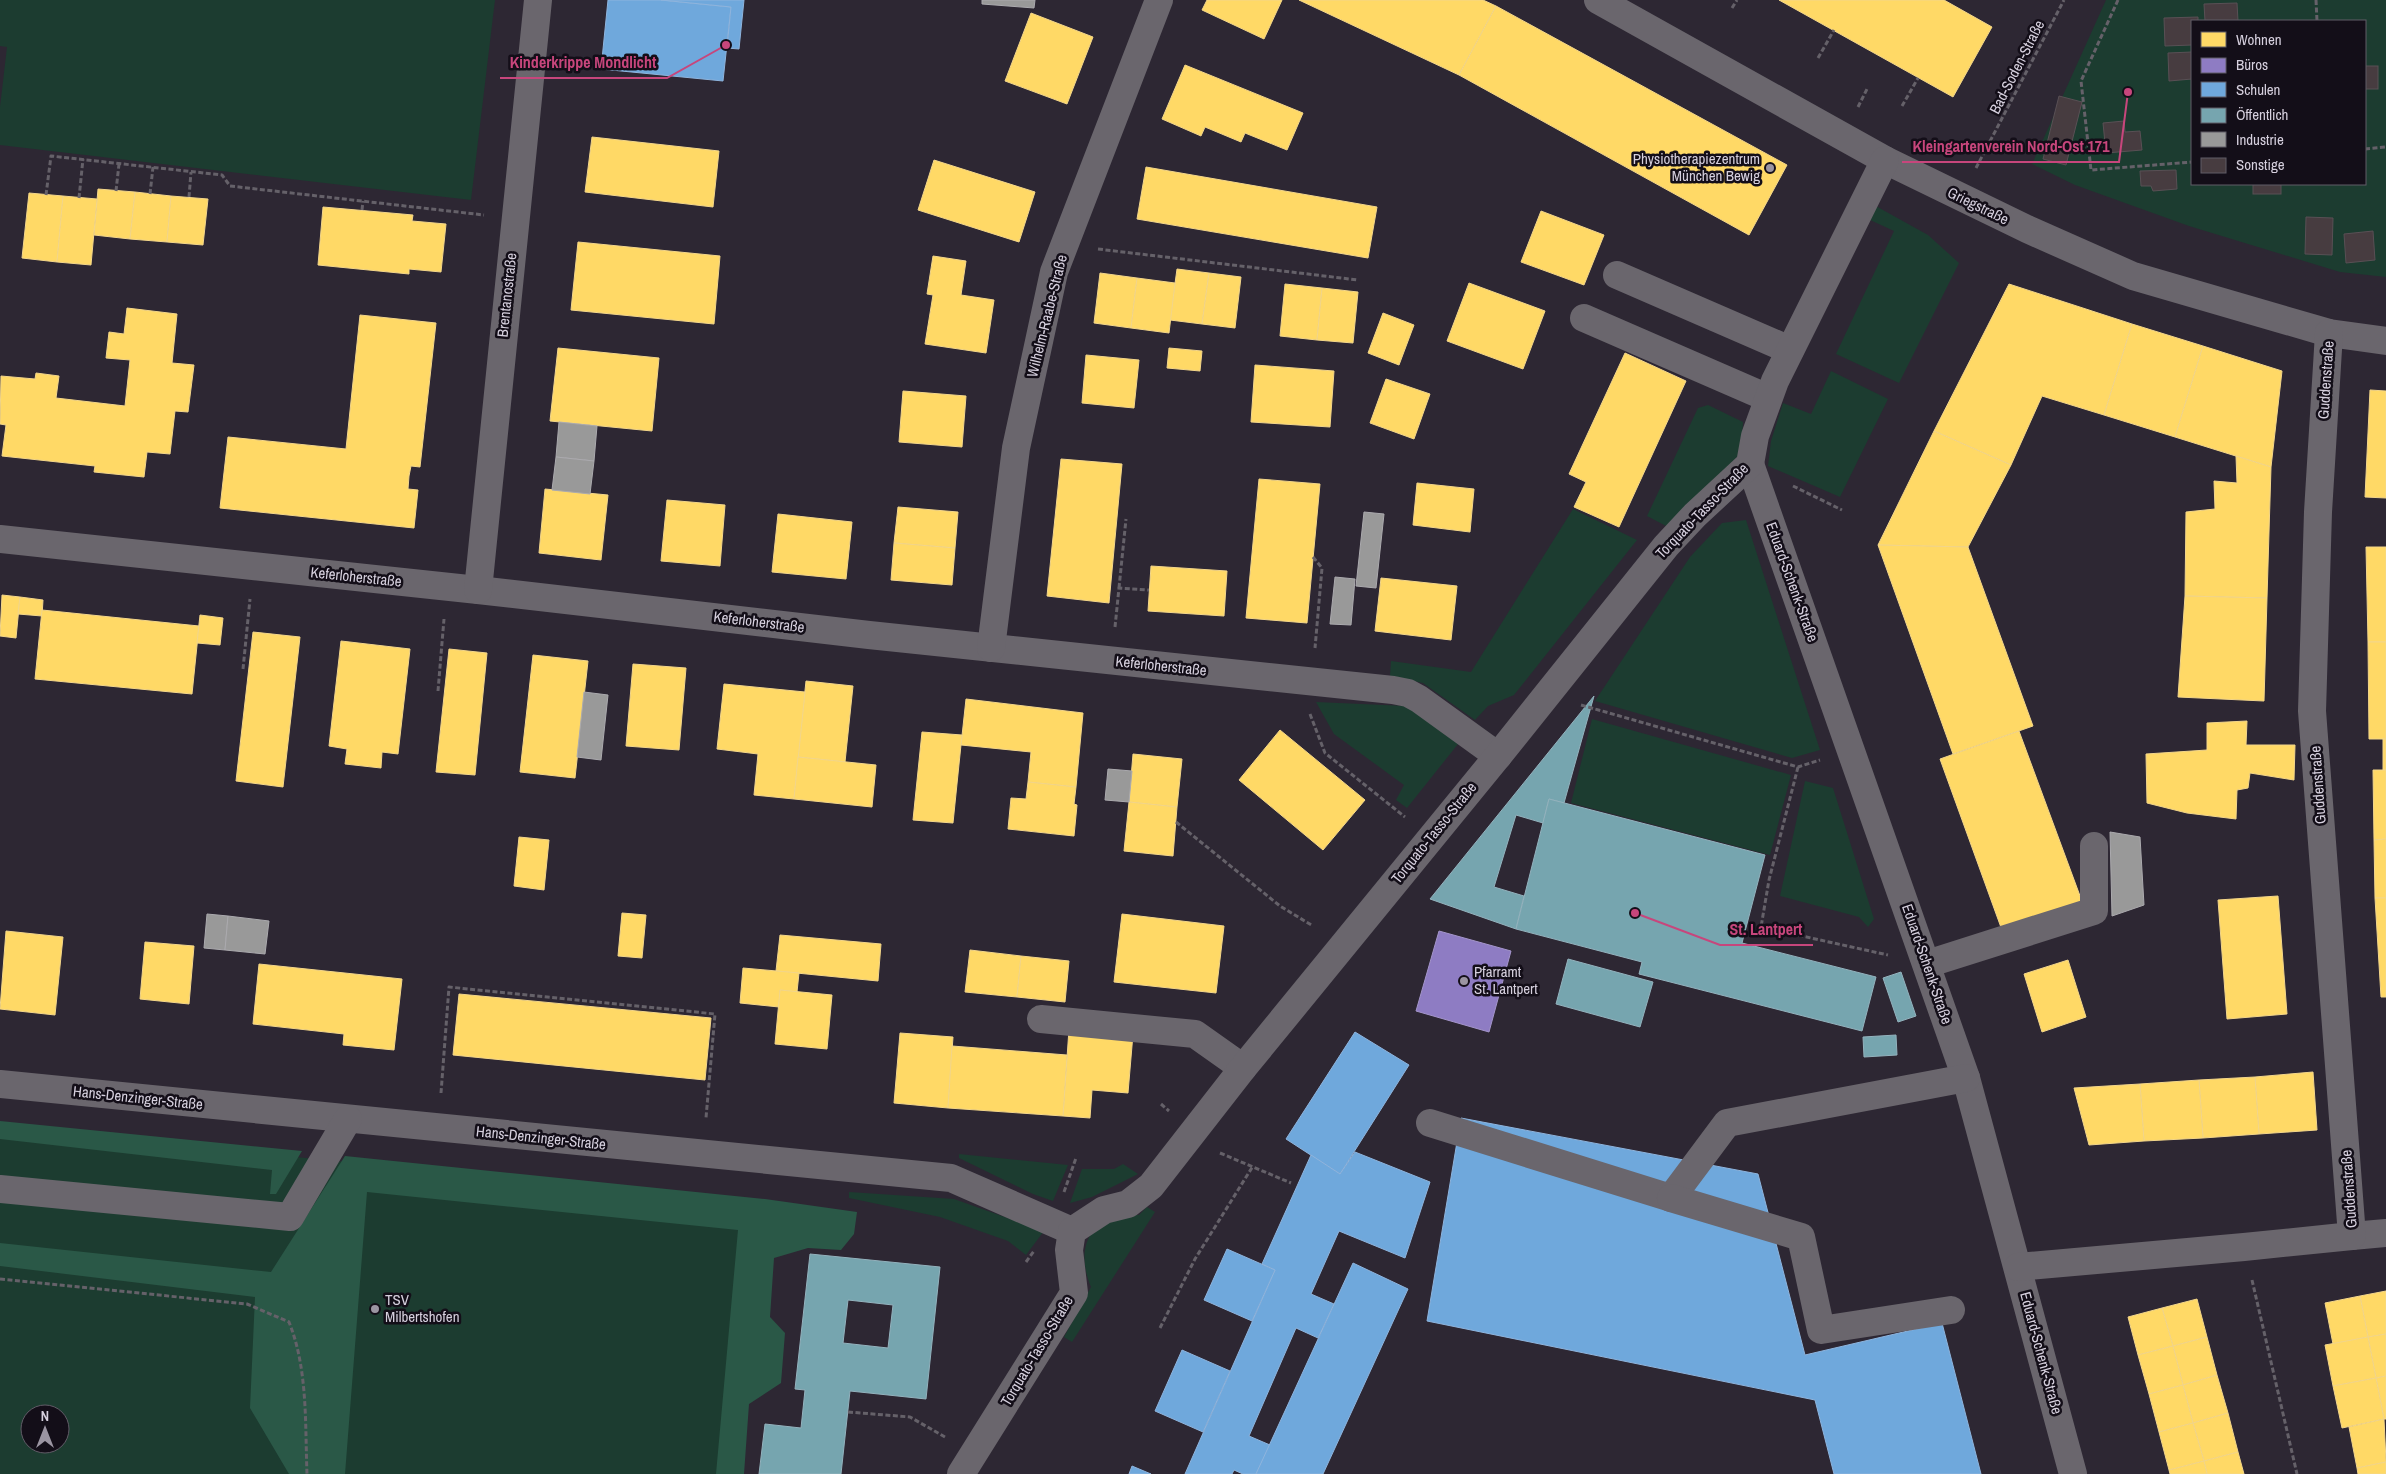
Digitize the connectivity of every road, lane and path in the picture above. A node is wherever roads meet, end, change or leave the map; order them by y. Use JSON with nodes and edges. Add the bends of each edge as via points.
{"nodes":[{"id":1,"x":538,"y":0,"type":"edge"},
{"id":2,"x":1159,"y":0,"type":"edge"},
{"id":3,"x":1598,"y":0,"type":"edge"},
{"id":4,"x":1737,"y":0,"type":"edge"},
{"id":5,"x":2064,"y":0,"type":"edge"},
{"id":6,"x":2118,"y":0,"type":"edge"},
{"id":7,"x":2316,"y":0,"type":"edge"},
{"id":8,"x":1732,"y":8,"type":"dead end"},
{"id":9,"x":2317,"y":20,"type":"edge"},
{"id":10,"x":1834,"y":30,"type":"dead end"},
{"id":11,"x":1818,"y":58,"type":"dead end"},
{"id":12,"x":1918,"y":78,"type":"dead end"},
{"id":13,"x":1902,"y":106,"type":"dead end"},
{"id":14,"x":2386,"y":147,"type":"edge"},
{"id":15,"x":2366,"y":149,"type":"edge"},
{"id":16,"x":83,"y":159,"type":"junction"},
{"id":17,"x":1885,"y":160,"type":"junction"},
{"id":18,"x":2191,"y":162,"type":"edge"},
{"id":19,"x":119,"y":164,"type":"junction"},
{"id":20,"x":153,"y":168,"type":"junction"},
{"id":21,"x":191,"y":172,"type":"junction"},
{"id":22,"x":116,"y":190,"type":"dead end"},
{"id":23,"x":150,"y":194,"type":"dead end"},
{"id":24,"x":46,"y":195,"type":"dead end"},
{"id":25,"x":189,"y":197,"type":"dead end"},
{"id":26,"x":1959,"y":197,"type":"junction"},
{"id":27,"x":79,"y":198,"type":"dead end"},
{"id":28,"x":363,"y":201,"type":"junction"},
{"id":29,"x":362,"y":210,"type":"dead end"},
{"id":30,"x":514,"y":218,"type":"junction"},
{"id":31,"x":1064,"y":245,"type":"junction"},
{"id":32,"x":1616,"y":275,"type":"dead end"},
{"id":33,"x":1358,"y":280,"type":"dead end"},
{"id":34,"x":1584,"y":318,"type":"dead end"},
{"id":35,"x":2329,"y":333,"type":"junction"},
{"id":36,"x":2386,"y":341,"type":"edge"},
{"id":37,"x":1790,"y":350,"type":"junction"},
{"id":38,"x":1768,"y":398,"type":"junction"},
{"id":39,"x":1750,"y":464,"type":"junction"},
{"id":40,"x":1126,"y":518,"type":"dead end"},
{"id":41,"x":0,"y":539,"type":"edge"},
{"id":42,"x":1313,"y":556,"type":"dead end"},
{"id":43,"x":253,"y":566,"type":"junction"},
{"id":44,"x":1119,"y":588,"type":"junction"},
{"id":45,"x":478,"y":590,"type":"junction"},
{"id":46,"x":1149,"y":590,"type":"dead end"},
{"id":47,"x":444,"y":620,"type":"dead end"},
{"id":48,"x":991,"y":648,"type":"junction"},
{"id":49,"x":1112,"y":661,"type":"junction"},
{"id":50,"x":243,"y":669,"type":"dead end"},
{"id":51,"x":1304,"y":680,"type":"junction"},
{"id":52,"x":438,"y":691,"type":"dead end"},
{"id":53,"x":1577,"y":704,"type":"dead end"},
{"id":54,"x":1852,"y":751,"type":"junction"},
{"id":55,"x":1498,"y":756,"type":"junction"},
{"id":56,"x":1798,"y":767,"type":"junction"},
{"id":57,"x":1176,"y":822,"type":"dead end"},
{"id":58,"x":1430,"y":838,"type":"junction"},
{"id":59,"x":2094,"y":846,"type":"dead end"},
{"id":60,"x":1313,"y":926,"type":"dead end"},
{"id":61,"x":1927,"y":964,"type":"junction"},
{"id":62,"x":1041,"y":1019,"type":"dead end"},
{"id":63,"x":1243,"y":1068,"type":"junction"},
{"id":64,"x":1966,"y":1078,"type":"junction"},
{"id":65,"x":0,"y":1084,"type":"edge"},
{"id":66,"x":441,"y":1093,"type":"dead end"},
{"id":67,"x":706,"y":1118,"type":"dead end"},
{"id":68,"x":348,"y":1119,"type":"junction"},
{"id":69,"x":1430,"y":1123,"type":"dead end"},
{"id":70,"x":1252,"y":1166,"type":"dead end"},
{"id":71,"x":0,"y":1189,"type":"edge"},
{"id":72,"x":1671,"y":1198,"type":"junction"},
{"id":73,"x":1072,"y":1231,"type":"junction"},
{"id":74,"x":2386,"y":1233,"type":"edge"},
{"id":75,"x":2352,"y":1236,"type":"junction"},
{"id":76,"x":2244,"y":1247,"type":"junction"},
{"id":77,"x":2018,"y":1267,"type":"junction"},
{"id":78,"x":0,"y":1279,"type":"edge"},
{"id":79,"x":1950,"y":1310,"type":"dead end"},
{"id":80,"x":1160,"y":1328,"type":"dead end"},
{"id":81,"x":848,"y":1412,"type":"dead end"},
{"id":82,"x":968,"y":1463,"type":"edge"},
{"id":83,"x":307,"y":1474,"type":"edge"},
{"id":84,"x":2073,"y":1474,"type":"edge"},
{"id":85,"x":2297,"y":1474,"type":"edge"}],
"edges":[{"from":1,"to":30,"type":"street","name":"Brentanostraße"},
{"from":2,"to":31,"type":"street","name":"Wilhelm-Raabe-Straße"},
{"from":3,"to":17,"type":"street","name":"Griegstraße"},
{"from":4,"to":8,"type":"path"},
{"from":5,"to":26,"type":"path","name":"Bad-Soden-Straße","via":[[1986,152]]},
{"from":6,"to":18,"type":"path","via":[[2081,81],[2091,170]]},
{"from":7,"to":9,"type":"path"},
{"from":10,"to":11,"type":"path"},
{"from":12,"to":13,"type":"path"},
{"from":14,"to":15,"type":"path"},
{"from":16,"to":19,"type":"path"},
{"from":16,"to":24,"type":"path","via":[[51,156]]},
{"from":16,"to":27,"type":"path"},
{"from":17,"to":26,"type":"street","name":"Griegstraße"},
{"from":17,"to":37,"type":"street","name":"Torquato-Tasso-Straße"},
{"from":19,"to":20,"type":"path"},
{"from":19,"to":22,"type":"path"},
{"from":20,"to":21,"type":"path"},
{"from":20,"to":23,"type":"path"},
{"from":21,"to":25,"type":"path"},
{"from":21,"to":28,"type":"path","via":[[222,175],[230,186]]},
{"from":26,"to":35,"type":"street","name":"Griegstraße","via":[[2133,276]]},
{"from":28,"to":29,"type":"path"},
{"from":28,"to":30,"type":"path"},
{"from":30,"to":45,"type":"street","name":"Brentanostraße"},
{"from":31,"to":33,"type":"path"},
{"from":31,"to":48,"type":"street","name":"Wilhelm-Raabe-Straße","via":[[1054,272],[1016,448]]},
{"from":32,"to":37,"type":"street"},
{"from":34,"to":38,"type":"street"},
{"from":35,"to":36,"type":"street","name":"Griegstraße"},
{"from":35,"to":75,"type":"street","name":"Guddenstraße","via":[[2318,512],[2312,711]]},
{"from":37,"to":38,"type":"street","name":"Torquato-Tasso-Straße"},
{"from":38,"to":39,"type":"street","name":"Torquato-Tasso-Straße","via":[[1755,436]]},
{"from":39,"to":54,"type":"street","name":"Eduard-Schenk-Straße"},
{"from":39,"to":55,"type":"street","name":"Torquato-Tasso-Straße","via":[[1694,515],[1666,546]]},
{"from":40,"to":44,"type":"path"},
{"from":41,"to":43,"type":"street","name":"Keferloherstraße"},
{"from":42,"to":51,"type":"path","via":[[1322,568]]},
{"from":43,"to":45,"type":"street","name":"Keferloherstraße"},
{"from":43,"to":50,"type":"path"},
{"from":44,"to":46,"type":"path"},
{"from":44,"to":49,"type":"path"},
{"from":45,"to":48,"type":"street","name":"Keferloherstraße"},
{"from":47,"to":52,"type":"path"},
{"from":48,"to":49,"type":"street","name":"Keferloherstraße"},
{"from":49,"to":51,"type":"street","name":"Keferloherstraße"},
{"from":51,"to":55,"type":"street","name":"Keferloherstraße","via":[[1408,693]]},
{"from":51,"to":58,"type":"path","via":[[1325,753]]},
{"from":53,"to":56,"type":"path"},
{"from":54,"to":56,"type":"path"},
{"from":54,"to":61,"type":"street","name":"Eduard-Schenk-Straße"},
{"from":55,"to":58,"type":"street","name":"Torquato-Tasso-Straße"},
{"from":56,"to":61,"type":"path","via":[[1769,880],[1761,927]]},
{"from":57,"to":60,"type":"path","via":[[1280,906]]},
{"from":58,"to":63,"type":"street","name":"Torquato-Tasso-Straße"},
{"from":59,"to":61,"type":"street","via":[[2094,911]]},
{"from":61,"to":64,"type":"street","name":"Eduard-Schenk-Straße"},
{"from":62,"to":63,"type":"street","via":[[1194,1034]]},
{"from":63,"to":73,"type":"street","name":"Torquato-Tasso-Straße","via":[[1151,1186],[1128,1204],[1104,1210]]},
{"from":64,"to":72,"type":"street","via":[[1727,1123]]},
{"from":64,"to":77,"type":"street","name":"Eduard-Schenk-Straße"},
{"from":65,"to":68,"type":"street","name":"Hans-Denzinger-Straße"},
{"from":66,"to":67,"type":"path","via":[[449,987],[715,1014]]},
{"from":68,"to":71,"type":"street","via":[[290,1218]]},
{"from":68,"to":73,"type":"street","name":"Hans-Denzinger-Straße","via":[[951,1178]]},
{"from":69,"to":72,"type":"street"},
{"from":70,"to":80,"type":"path","via":[[1195,1259]]},
{"from":72,"to":79,"type":"street","via":[[1801,1237],[1821,1330]]},
{"from":73,"to":82,"type":"street","name":"Torquato-Tasso-Straße","via":[[1070,1250],[1074,1293]]},
{"from":74,"to":75,"type":"street","name":"Guddenstraße"},
{"from":75,"to":76,"type":"street","name":"Guddenstraße"},
{"from":76,"to":77,"type":"street","name":"Guddenstraße"},
{"from":76,"to":85,"type":"path"},
{"from":77,"to":84,"type":"street","name":"Eduard-Schenk-Straße"},
{"from":78,"to":83,"type":"path","via":[[247,1304],[289,1322],[298,1344]]},
{"from":81,"to":82,"type":"path","via":[[910,1417]]}]}
